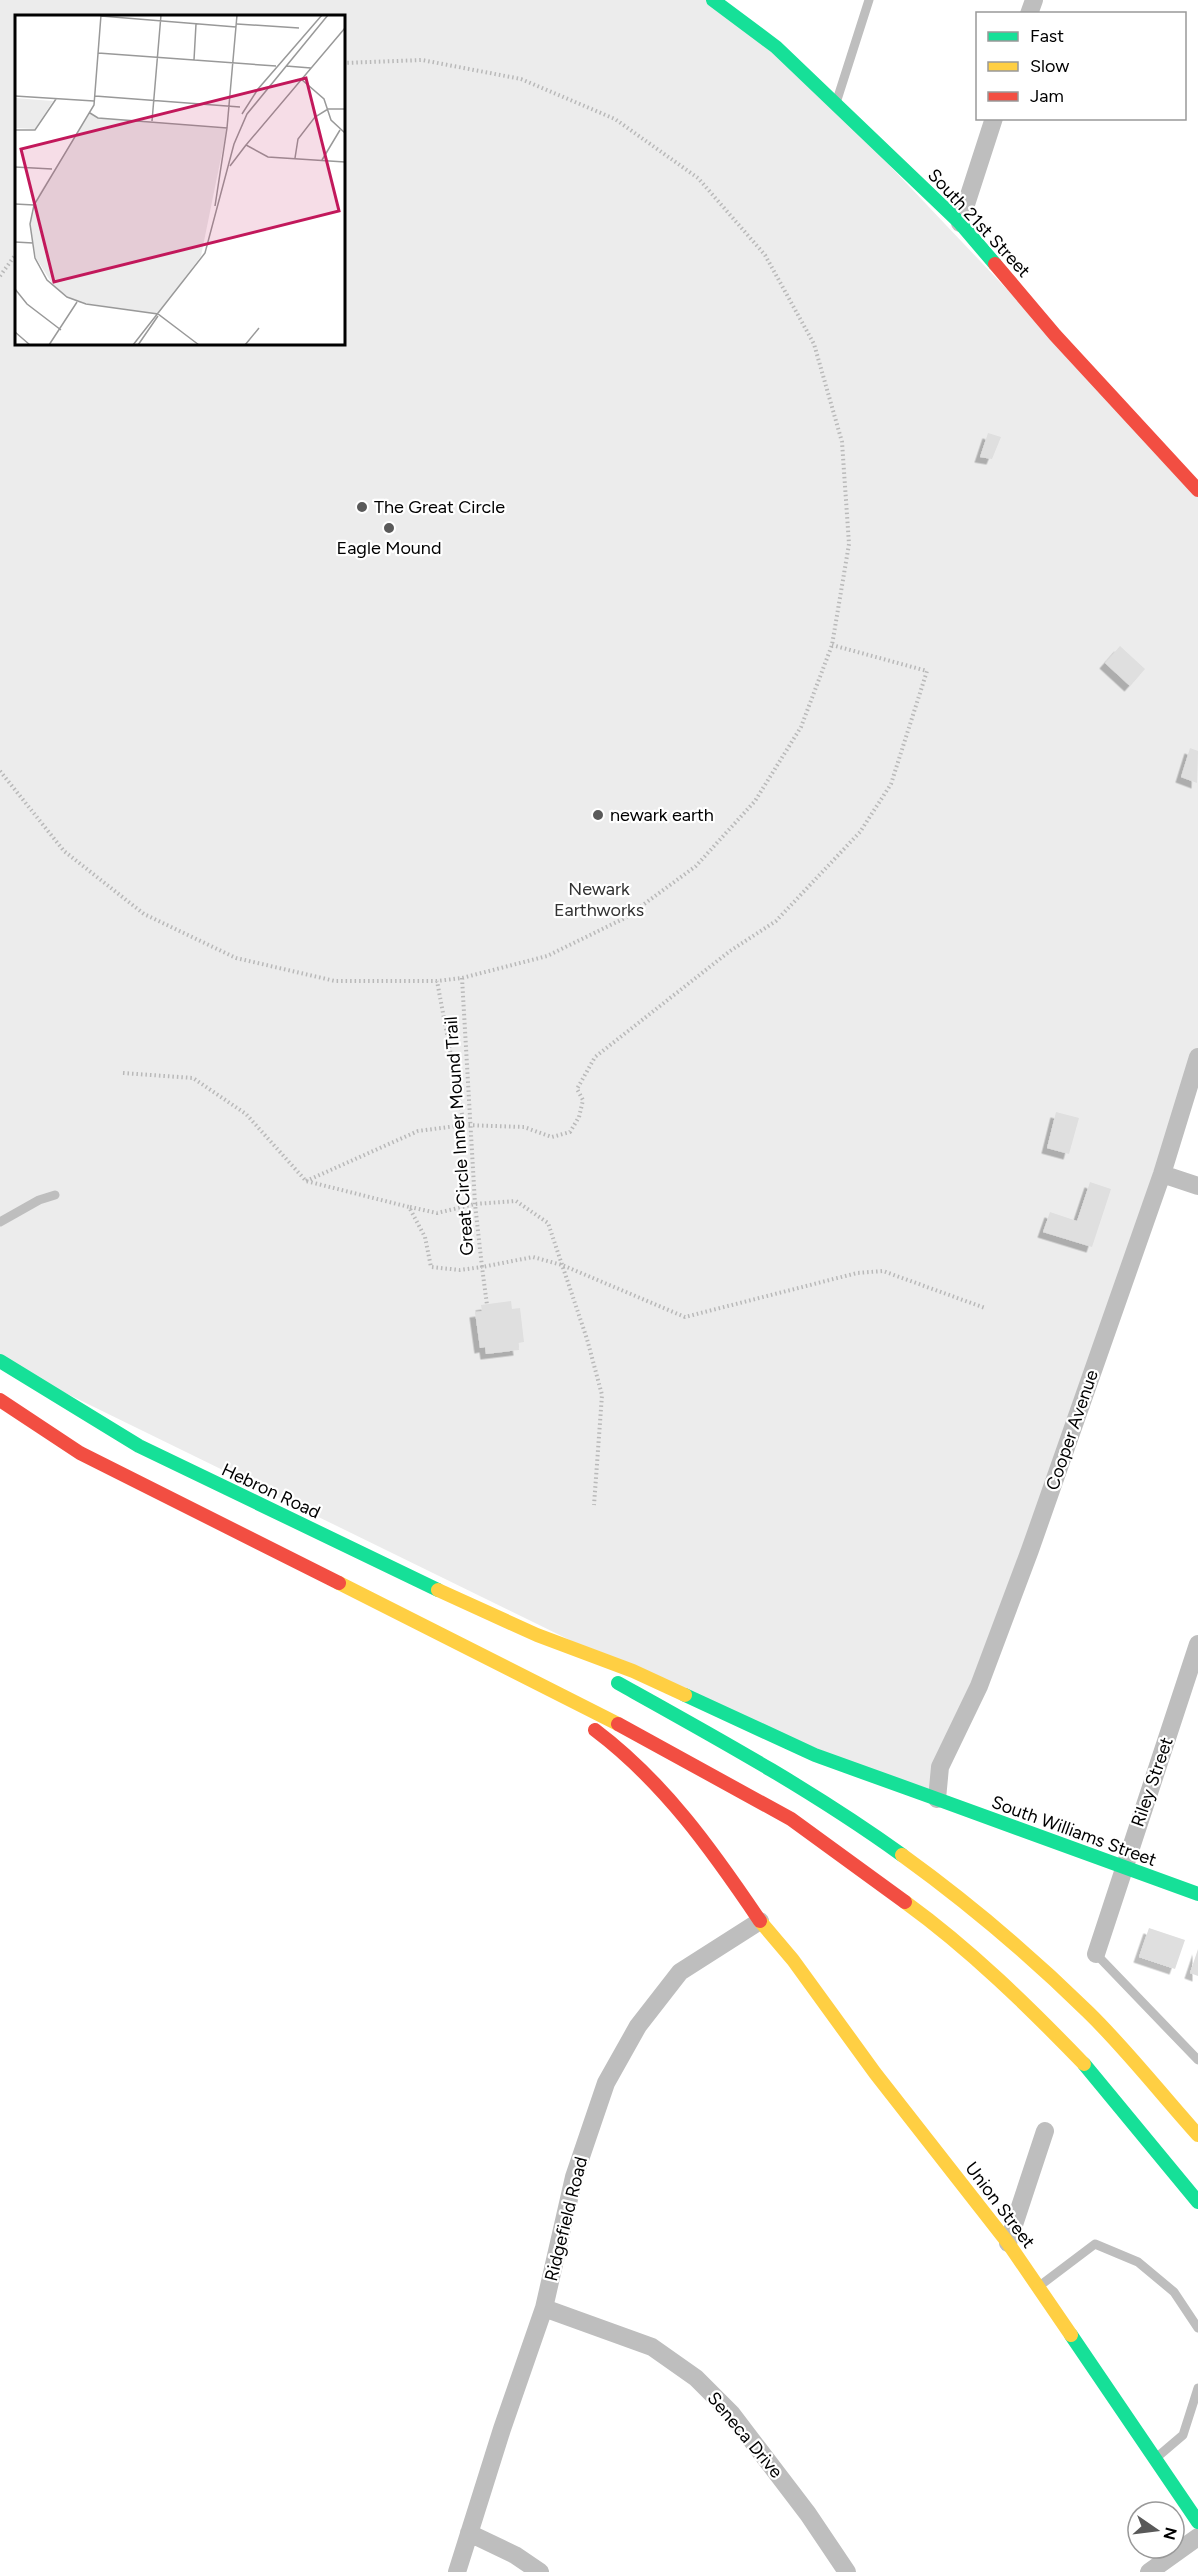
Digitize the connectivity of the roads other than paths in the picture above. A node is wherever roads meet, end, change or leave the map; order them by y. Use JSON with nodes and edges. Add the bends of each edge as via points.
{"nodes":[{"id":1,"x":713,"y":0,"type":"edge"},
{"id":2,"x":869,"y":0,"type":"edge"},
{"id":3,"x":836,"y":104,"type":"junction"},
{"id":4,"x":993,"y":120,"type":"edge"},
{"id":5,"x":960,"y":223,"type":"junction"},
{"id":6,"x":1198,"y":490,"type":"edge"},
{"id":7,"x":1198,"y":1057,"type":"edge"},
{"id":8,"x":1162,"y":1174,"type":"junction"},
{"id":9,"x":1198,"y":1186,"type":"edge"},
{"id":10,"x":55,"y":1195,"type":"dead end"},
{"id":11,"x":0,"y":1222,"type":"edge"},
{"id":12,"x":0,"y":1361,"type":"edge"},
{"id":13,"x":0,"y":1400,"type":"edge"},
{"id":14,"x":537,"y":1635,"type":"junction"},
{"id":15,"x":1198,"y":1644,"type":"edge"},
{"id":16,"x":522,"y":1677,"type":"junction"},
{"id":17,"x":1192,"y":1682,"type":"edge"},
{"id":18,"x":937,"y":1799,"type":"junction"},
{"id":19,"x":1122,"y":1869,"type":"junction"},
{"id":20,"x":1198,"y":1894,"type":"edge"},
{"id":21,"x":760,"y":1921,"type":"junction"},
{"id":22,"x":1096,"y":1954,"type":"joint"},
{"id":23,"x":1198,"y":2060,"type":"edge"},
{"id":24,"x":1045,"y":2131,"type":"dead end"},
{"id":25,"x":1198,"y":2135,"type":"edge"},
{"id":26,"x":1198,"y":2202,"type":"edge"},
{"id":27,"x":1008,"y":2243,"type":"junction"},
{"id":28,"x":1038,"y":2287,"type":"junction"},
{"id":29,"x":544,"y":2308,"type":"junction"},
{"id":30,"x":1198,"y":2328,"type":"edge"},
{"id":31,"x":1198,"y":2388,"type":"edge"},
{"id":32,"x":1155,"y":2459,"type":"junction"},
{"id":33,"x":1198,"y":2522,"type":"edge"},
{"id":34,"x":469,"y":2533,"type":"junction"},
{"id":35,"x":1198,"y":2537,"type":"edge"},
{"id":36,"x":457,"y":2572,"type":"edge"},
{"id":37,"x":540,"y":2572,"type":"edge"},
{"id":38,"x":848,"y":2572,"type":"edge"},
{"id":39,"x":1149,"y":2572,"type":"edge"}],
"edges":[{"from":1,"to":3,"type":"main road","name":"South 21st Street","via":[[776,47]]},
{"from":2,"to":3,"type":"lane"},
{"from":3,"to":5,"type":"main road","name":"South 21st Street"},
{"from":4,"to":5,"type":"street"},
{"from":5,"to":6,"type":"main road","name":"South 21st Street","via":[[1055,335]]},
{"from":7,"to":8,"type":"street","name":"Cooper Avenue"},
{"from":8,"to":9,"type":"street"},
{"from":8,"to":18,"type":"street","name":"Cooper Avenue","via":[[979,1686],[940,1767]]},
{"from":10,"to":11,"type":"lane"},
{"from":12,"to":14,"type":"main road","name":"Hebron Road","via":[[139,1446]]},
{"from":13,"to":16,"type":"main road","via":[[80,1453]]},
{"from":14,"to":18,"type":"main road","name":"South Williams Street","via":[[633,1671],[814,1755]]},
{"from":14,"to":25,"type":"main road","via":[[775,1771],[852,1819],[946,1887],[1089,2013]]},
{"from":15,"to":17,"type":"street","name":"Riley Street"},
{"from":16,"to":21,"type":"main road","name":"Union Street","via":[[624,1749],[719,1860]]},
{"from":16,"to":26,"type":"main road","via":[[592,1710],[791,1819],[935,1923],[1018,1996],[1094,2074]]},
{"from":17,"to":19,"type":"street","name":"Riley Street"},
{"from":18,"to":19,"type":"main road","name":"South Williams Street"},
{"from":19,"to":20,"type":"main road","name":"South Williams Street"},
{"from":19,"to":22,"type":"street","name":"Riley Street"},
{"from":21,"to":27,"type":"main road","name":"Union Street"},
{"from":21,"to":29,"type":"street","name":"Ridgefield Road","via":[[680,1972],[638,2026],[611,2074],[573,2177]]},
{"from":22,"to":23,"type":"lane"},
{"from":24,"to":27,"type":"street"},
{"from":27,"to":28,"type":"main road","name":"Union Street"},
{"from":28,"to":30,"type":"lane","via":[[1095,2244],[1138,2262],[1174,2292]]},
{"from":28,"to":32,"type":"main road","name":"Union Street"},
{"from":29,"to":34,"type":"street","name":"Ridgefield Road"},
{"from":29,"to":38,"type":"street","name":"Seneca Drive","via":[[652,2347],[696,2378],[731,2413]]},
{"from":31,"to":32,"type":"lane","via":[[1183,2435]]},
{"from":32,"to":33,"type":"main road","name":"Union Street"},
{"from":34,"to":36,"type":"street","name":"Ridgefield Road"},
{"from":34,"to":37,"type":"street"},
{"from":35,"to":39,"type":"street"}]}
